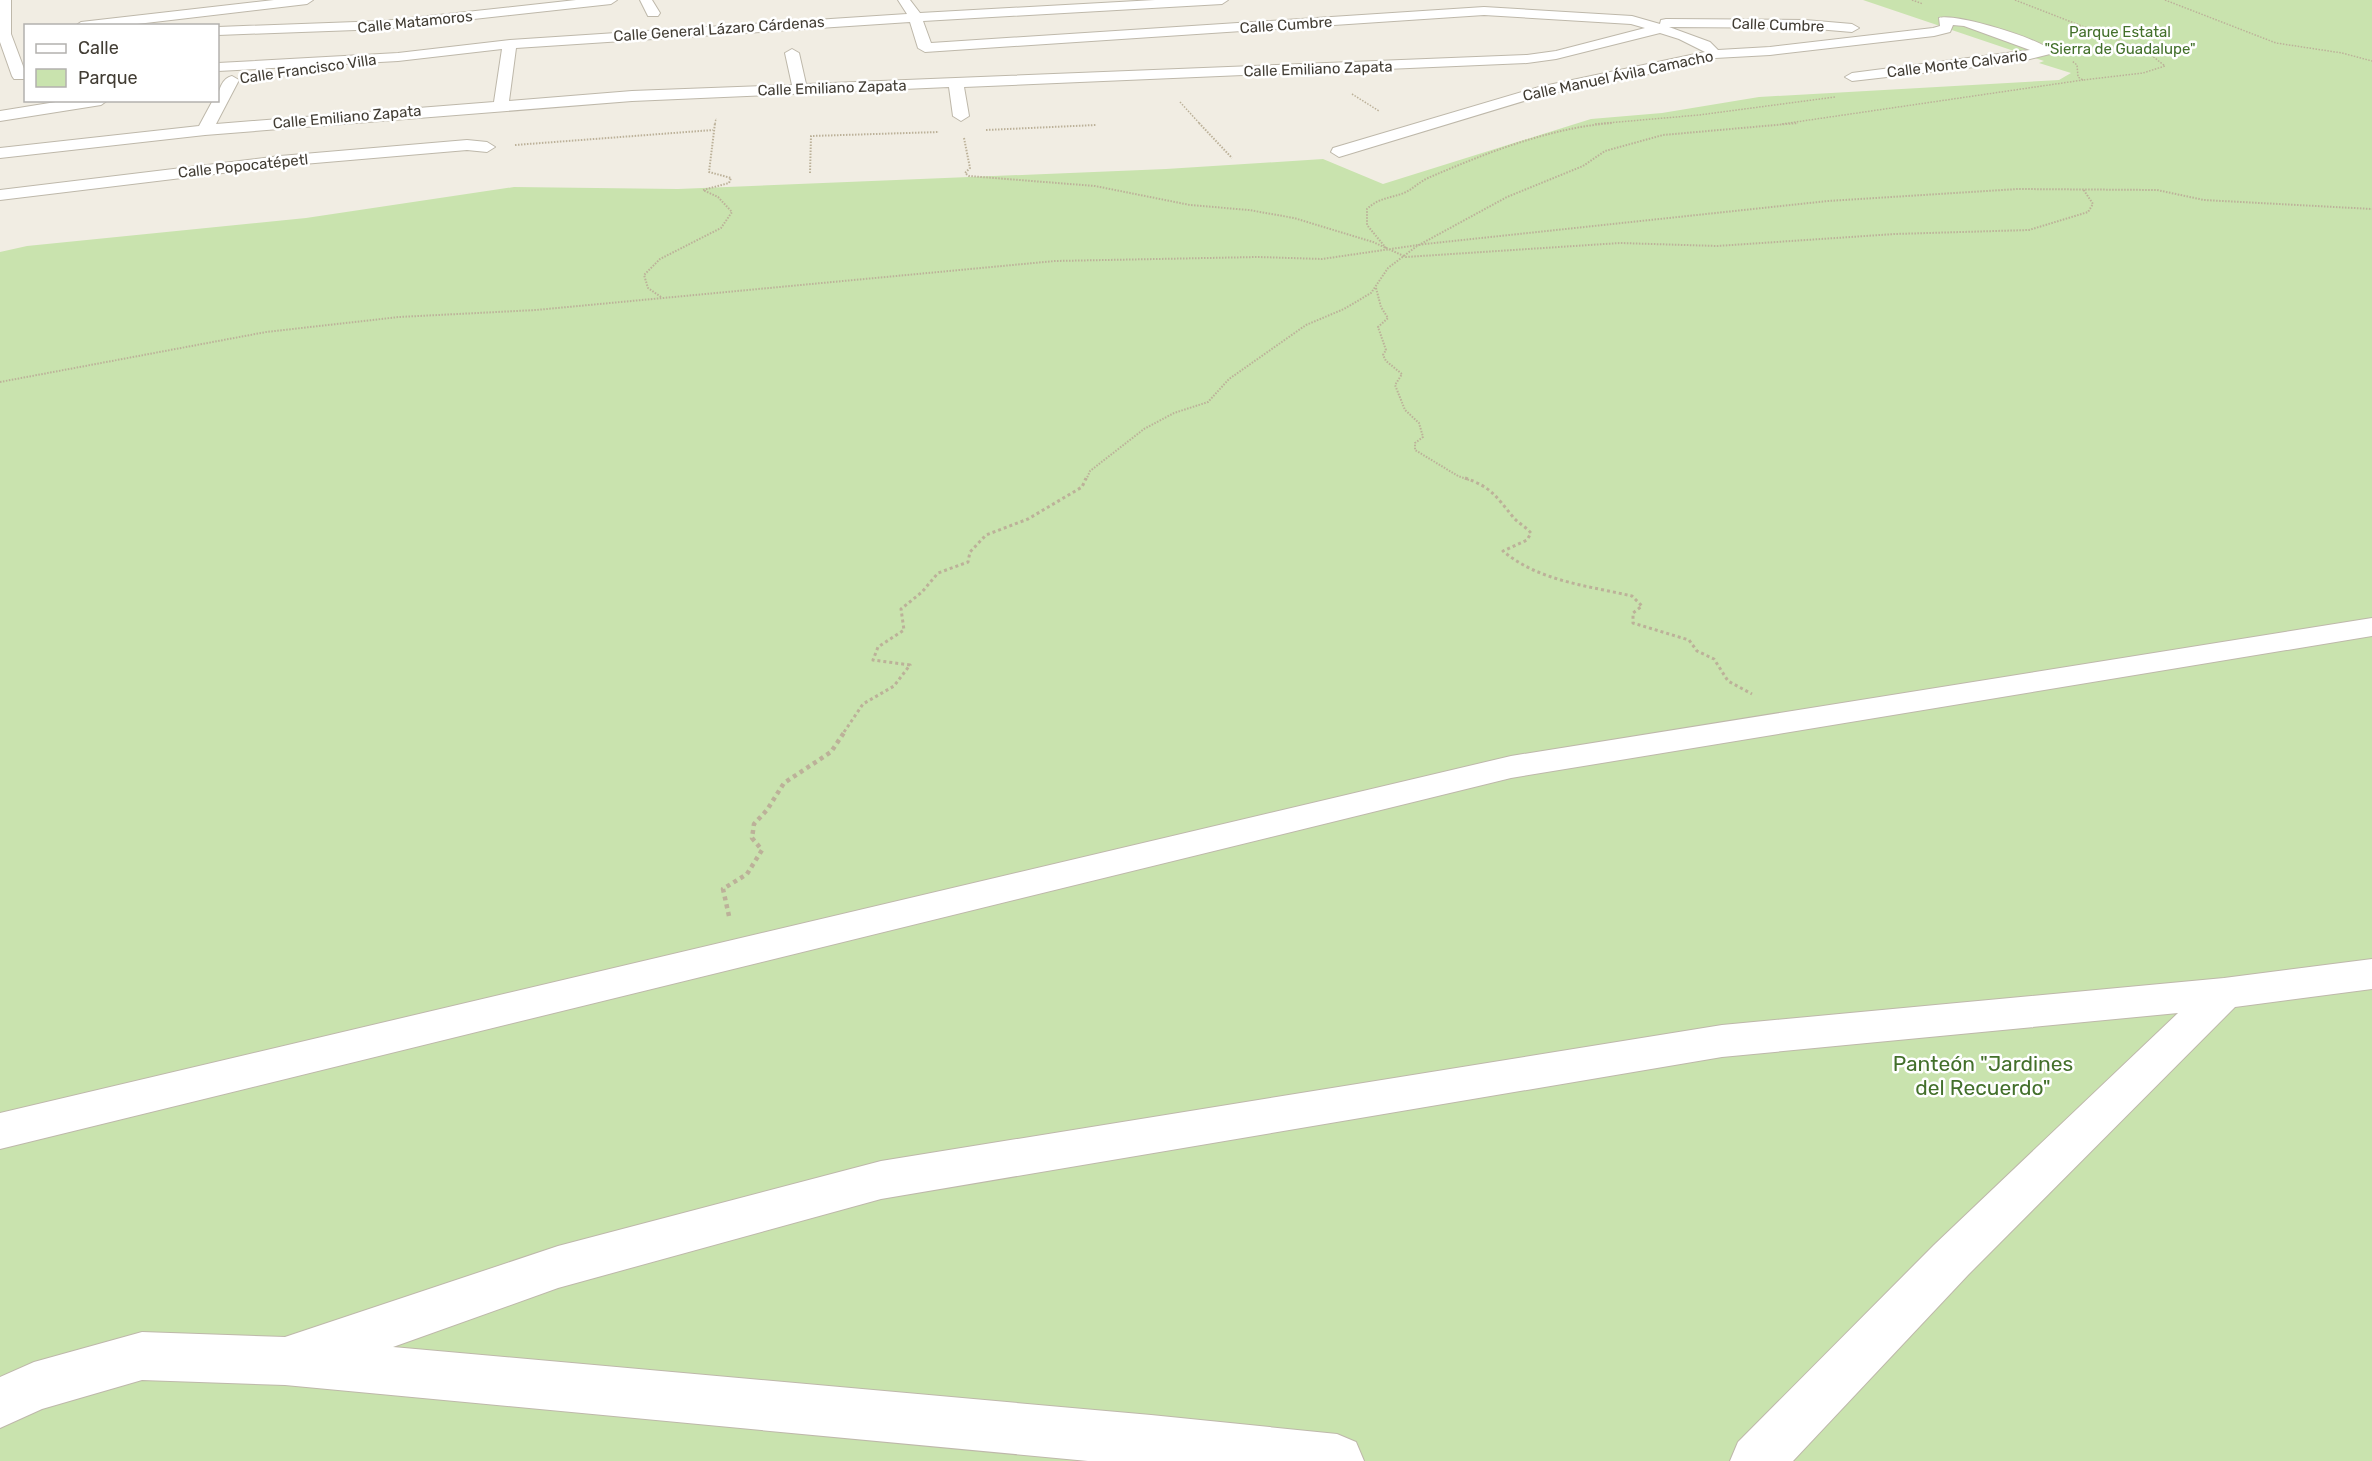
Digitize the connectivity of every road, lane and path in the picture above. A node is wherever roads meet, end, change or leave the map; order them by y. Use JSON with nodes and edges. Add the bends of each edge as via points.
{"nodes":[{"id":1,"x":4,"y":0,"type":"edge"},
{"id":2,"x":307,"y":0,"type":"edge"},
{"id":3,"x":522,"y":0,"type":"edge"},
{"id":4,"x":611,"y":0,"type":"edge"},
{"id":5,"x":646,"y":0,"type":"edge"},
{"id":6,"x":1222,"y":0,"type":"edge"},
{"id":7,"x":2015,"y":0,"type":"edge"},
{"id":8,"x":2165,"y":0,"type":"edge"},
{"id":9,"x":892,"y":2,"type":"edge"},
{"id":10,"x":1132,"y":2,"type":"edge"},
{"id":11,"x":1090,"y":7,"type":"junction"},
{"id":12,"x":1725,"y":10,"type":"dead end"},
{"id":13,"x":500,"y":13,"type":"junction"},
{"id":14,"x":653,"y":13,"type":"dead end"},
{"id":15,"x":1747,"y":13,"type":"dead end"},
{"id":16,"x":915,"y":16,"type":"junction"},
{"id":17,"x":811,"y":22,"type":"junction"},
{"id":18,"x":1891,"y":22,"type":"dead end"},
{"id":19,"x":1646,"y":23,"type":"junction"},
{"id":20,"x":98,"y":24,"type":"edge"},
{"id":21,"x":478,"y":26,"type":"dead end"},
{"id":22,"x":1663,"y":28,"type":"junction"},
{"id":23,"x":1874,"y":30,"type":"dead end"},
{"id":24,"x":219,"y":31,"type":"edge"},
{"id":25,"x":8,"y":34,"type":"edge"},
{"id":26,"x":1111,"y":34,"type":"dead end"},
{"id":27,"x":1905,"y":36,"type":"junction"},
{"id":28,"x":510,"y":44,"type":"junction"},
{"id":29,"x":2042,"y":48,"type":"junction"},
{"id":30,"x":792,"y":53,"type":"dead end"},
{"id":31,"x":1715,"y":54,"type":"junction"},
{"id":32,"x":398,"y":57,"type":"junction"},
{"id":33,"x":2372,"y":61,"type":"edge"},
{"id":34,"x":219,"y":67,"type":"edge"},
{"id":35,"x":1313,"y":70,"type":"junction"},
{"id":36,"x":22,"y":76,"type":"edge"},
{"id":37,"x":0,"y":77,"type":"edge"},
{"id":38,"x":1852,"y":77,"type":"dead end"},
{"id":39,"x":2083,"y":80,"type":"junction"},
{"id":40,"x":225,"y":81,"type":"edge"},
{"id":41,"x":956,"y":84,"type":"junction"},
{"id":42,"x":2072,"y":84,"type":"junction"},
{"id":43,"x":800,"y":89,"type":"junction"},
{"id":44,"x":1984,"y":89,"type":"dead end"},
{"id":45,"x":721,"y":92,"type":"junction"},
{"id":46,"x":219,"y":96,"type":"edge"},
{"id":47,"x":1835,"y":97,"type":"dead end"},
{"id":48,"x":88,"y":102,"type":"edge"},
{"id":49,"x":216,"y":102,"type":"edge"},
{"id":50,"x":501,"y":105,"type":"junction"},
{"id":51,"x":0,"y":116,"type":"edge"},
{"id":52,"x":961,"y":116,"type":"dead end"},
{"id":53,"x":205,"y":130,"type":"junction"},
{"id":54,"x":713,"y":130,"type":"junction"},
{"id":55,"x":1410,"y":130,"type":"junction"},
{"id":56,"x":487,"y":147,"type":"joint"},
{"id":57,"x":1339,"y":152,"type":"dead end"},
{"id":58,"x":4,"y":156,"type":"edge"},
{"id":59,"x":970,"y":168,"type":"dead end"},
{"id":60,"x":2083,"y":189,"type":"junction"},
{"id":61,"x":0,"y":195,"type":"edge"},
{"id":62,"x":2372,"y":209,"type":"edge"},
{"id":63,"x":1417,"y":246,"type":"junction"},
{"id":64,"x":1388,"y":250,"type":"junction"},
{"id":65,"x":1406,"y":257,"type":"junction"},
{"id":66,"x":1376,"y":288,"type":"junction"},
{"id":67,"x":662,"y":297,"type":"junction"},
{"id":68,"x":0,"y":382,"type":"edge"},
{"id":69,"x":2372,"y":627,"type":"edge"},
{"id":70,"x":1787,"y":722,"type":"junction"},
{"id":71,"x":770,"y":946,"type":"junction"},
{"id":72,"x":2372,"y":974,"type":"edge"},
{"id":73,"x":2224,"y":993,"type":"junction"},
{"id":74,"x":0,"y":1131,"type":"edge"},
{"id":75,"x":285,"y":1361,"type":"junction"},
{"id":76,"x":0,"y":1403,"type":"edge"},
{"id":77,"x":1138,"y":1451,"type":"edge"},
{"id":78,"x":1336,"y":1461,"type":"edge"},
{"id":79,"x":1757,"y":1461,"type":"edge"}],
"edges":[{"from":1,"to":25,"type":"street"},
{"from":2,"to":20,"type":"street"},
{"from":3,"to":13,"type":"street"},
{"from":4,"to":13,"type":"street","name":"Calle Matamoros"},
{"from":5,"to":14,"type":"street"},
{"from":6,"to":10,"type":"street","name":"Calle General Lázaro Cárdenas"},
{"from":7,"to":39,"type":"path","via":[[2146,51],[2165,66],[2144,74]]},
{"from":8,"to":33,"type":"path","via":[[2277,43]]},
{"from":9,"to":16,"type":"street"},
{"from":9,"to":17,"type":"street"},
{"from":10,"to":11,"type":"street","name":"Calle General Lázaro Cárdenas"},
{"from":11,"to":16,"type":"street","name":"Calle General Lázaro Cárdenas"},
{"from":11,"to":26,"type":"street"},
{"from":12,"to":15,"type":"street","name":"Calle Cumbre"},
{"from":13,"to":21,"type":"street"},
{"from":13,"to":24,"type":"street","name":"Calle Matamoros","via":[[338,29]]},
{"from":16,"to":17,"type":"street","name":"Calle General Lázaro Cárdenas"},
{"from":16,"to":19,"type":"street","name":"Calle Cumbre","via":[[925,48],[1485,11],[1593,16]]},
{"from":17,"to":28,"type":"street","name":"Calle General Lázaro Cárdenas"},
{"from":18,"to":27,"type":"street","name":"Calle Monte Calvario"},
{"from":19,"to":22,"type":"street","name":"Calle Cumbre"},
{"from":19,"to":23,"type":"street","name":"Calle Cumbre","via":[[1805,24]]},
{"from":22,"to":31,"type":"street","name":"Calle Cumbre","via":[[1705,45]]},
{"from":22,"to":35,"type":"street","name":"Calle Emiliano Zapata","via":[[1544,57]]},
{"from":25,"to":36,"type":"street"},
{"from":27,"to":29,"type":"street","name":"Calle Monte Calvario","via":[[1945,29],[1944,21],[1953,20]]},
{"from":27,"to":31,"type":"street","name":"Calle Manuel Ávila Camacho"},
{"from":28,"to":32,"type":"street","name":"Calle General Lázaro Cárdenas"},
{"from":28,"to":50,"type":"street"},
{"from":29,"to":38,"type":"street","name":"Calle Monte Calvario","via":[[2042,53],[2018,57]]},
{"from":29,"to":39,"type":"path","via":[[2069,57]]},
{"from":30,"to":43,"type":"street"},
{"from":31,"to":55,"type":"street","name":"Calle Manuel Ávila Camacho","via":[[1560,86]]},
{"from":32,"to":34,"type":"street","name":"Calle General Lázaro Cárdenas"},
{"from":32,"to":40,"type":"street","name":"Calle Francisco Villa"},
{"from":35,"to":41,"type":"street","name":"Calle Emiliano Zapata"},
{"from":35,"to":55,"type":"path"},
{"from":36,"to":37,"type":"street"},
{"from":39,"to":42,"type":"path"},
{"from":40,"to":46,"type":"street"},
{"from":41,"to":43,"type":"street","name":"Calle Emiliano Zapata"},
{"from":41,"to":52,"type":"street"},
{"from":42,"to":44,"type":"path"},
{"from":42,"to":63,"type":"path","via":[[1932,100],[1815,121],[1663,135],[1605,151],[1583,166],[1508,196]]},
{"from":43,"to":45,"type":"street","name":"Calle Emiliano Zapata"},
{"from":45,"to":50,"type":"street","name":"Calle Emiliano Zapata"},
{"from":45,"to":54,"type":"path"},
{"from":47,"to":64,"type":"path","via":[[1584,125],[1526,141],[1374,202],[1367,209],[1367,225]]},
{"from":48,"to":51,"type":"street"},
{"from":49,"to":53,"type":"street"},
{"from":50,"to":53,"type":"street","name":"Calle Emiliano Zapata"},
{"from":53,"to":58,"type":"street","name":"Calle Emiliano Zapata"},
{"from":54,"to":56,"type":"path"},
{"from":54,"to":67,"type":"path","via":[[709,172],[731,178],[729,183],[703,190],[718,196],[732,212],[721,228],[660,259],[644,275],[648,288]]},
{"from":55,"to":57,"type":"street","name":"Calle Manuel Ávila Camacho"},
{"from":56,"to":61,"type":"street","name":"Calle Popocatépetl","via":[[467,145],[280,161]]},
{"from":59,"to":64,"type":"path","via":[[965,173],[969,176],[1095,186],[1190,205],[1283,216]]},
{"from":60,"to":62,"type":"path","via":[[2157,190],[2204,200]]},
{"from":60,"to":63,"type":"path","via":[[2018,189],[1828,201]]},
{"from":60,"to":65,"type":"path","via":[[2093,204],[2088,212],[2030,230],[1717,246],[1620,243]]},
{"from":63,"to":64,"type":"path"},
{"from":63,"to":65,"type":"path"},
{"from":64,"to":65,"type":"path"},
{"from":64,"to":67,"type":"path","via":[[1322,259],[1055,261]]},
{"from":65,"to":66,"type":"path","via":[[1380,276]]},
{"from":66,"to":70,"type":"path","via":[[1388,318],[1378,327],[1386,350],[1383,355],[1402,374],[1395,385],[1405,411],[1423,430],[1415,450],[1458,476],[1486,485],[1531,533],[1527,540],[1503,551],[1511,560],[1540,573],[1632,596],[1642,606],[1633,613],[1633,623],[1689,640],[1697,651],[1714,659],[1728,681],[1766,701]]},
{"from":66,"to":71,"type":"path","via":[[1286,339],[1229,379],[1208,402],[1174,413],[1144,429],[1090,471],[1082,487],[1028,519],[986,536],[970,552],[968,562],[938,573],[901,609],[904,630],[878,647],[873,660],[910,665],[894,686],[863,704],[831,752],[784,783],[754,824],[752,838],[762,850],[757,866],[743,880],[723,889],[728,916],[765,932]]},
{"from":67,"to":68,"type":"path","via":[[536,310],[399,317],[266,332]]},
{"from":69,"to":70,"type":"street"},
{"from":70,"to":71,"type":"street","via":[[1511,767]]},
{"from":71,"to":74,"type":"street"},
{"from":72,"to":73,"type":"street"},
{"from":73,"to":75,"type":"street","via":[[1722,1041],[881,1180],[558,1267]]},
{"from":73,"to":79,"type":"street","via":[[1951,1260]]},
{"from":75,"to":76,"type":"street","via":[[142,1356],[34,1387]]},
{"from":75,"to":77,"type":"street"},
{"from":77,"to":78,"type":"street"}]}
